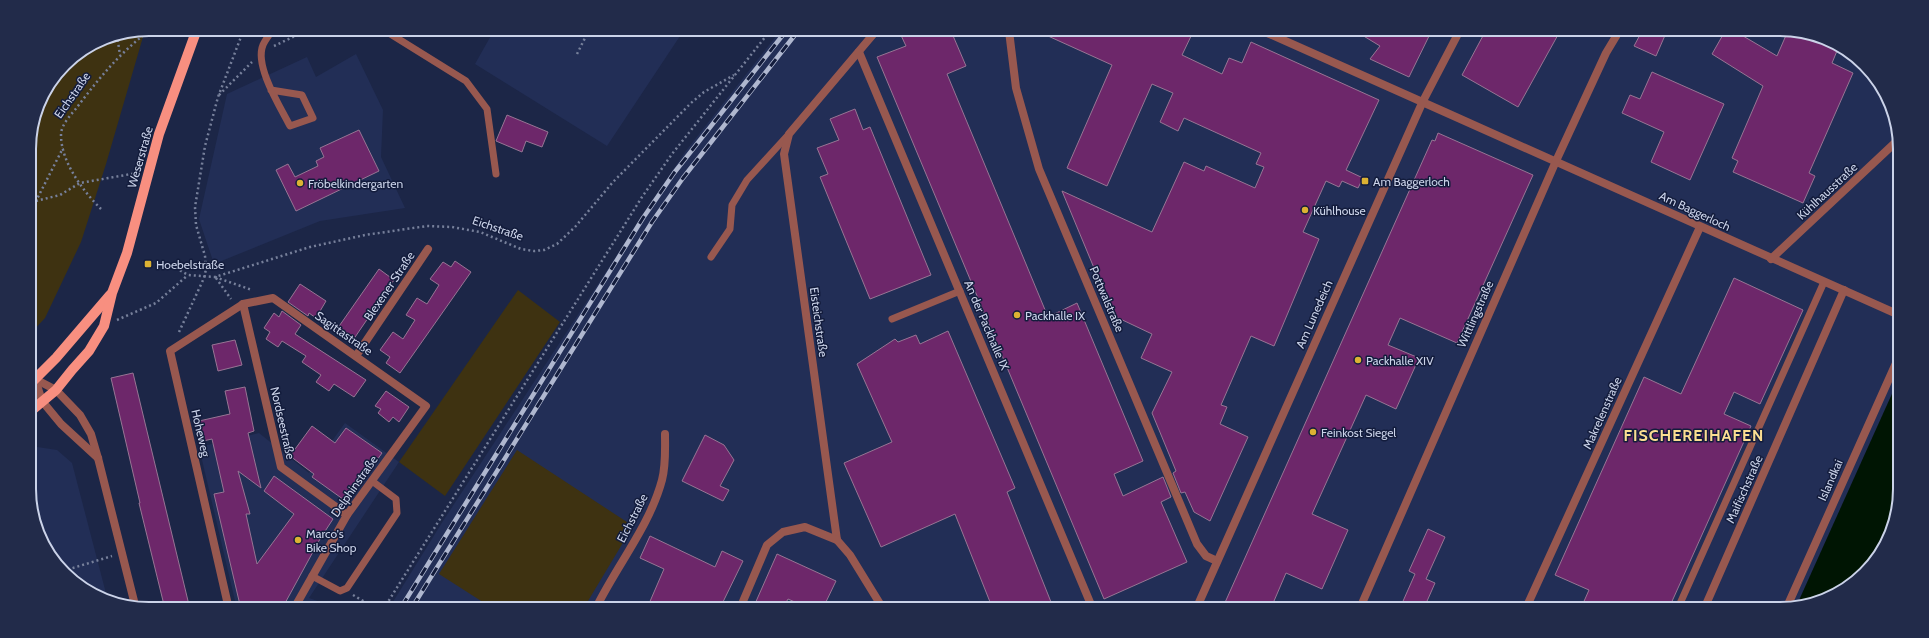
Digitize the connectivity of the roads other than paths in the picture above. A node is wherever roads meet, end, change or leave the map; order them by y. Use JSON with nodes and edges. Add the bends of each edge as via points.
{"nodes":[{"id":1,"x":195,"y":36,"type":"edge"},
{"id":2,"x":268,"y":36,"type":"edge"},
{"id":3,"x":394,"y":36,"type":"edge"},
{"id":4,"x":872,"y":36,"type":"edge"},
{"id":5,"x":1010,"y":36,"type":"edge"},
{"id":6,"x":1274,"y":36,"type":"edge"},
{"id":7,"x":1457,"y":36,"type":"edge"},
{"id":8,"x":1616,"y":36,"type":"edge"},
{"id":9,"x":859,"y":52,"type":"junction"},
{"id":10,"x":271,"y":90,"type":"junction"},
{"id":11,"x":1423,"y":102,"type":"junction"},
{"id":12,"x":789,"y":134,"type":"junction"},
{"id":13,"x":1893,"y":145,"type":"edge"},
{"id":14,"x":1556,"y":161,"type":"junction"},
{"id":15,"x":496,"y":174,"type":"dead end"},
{"id":16,"x":1700,"y":227,"type":"junction"},
{"id":17,"x":428,"y":250,"type":"dead end"},
{"id":18,"x":711,"y":257,"type":"dead end"},
{"id":19,"x":1771,"y":259,"type":"junction"},
{"id":20,"x":1824,"y":282,"type":"junction"},
{"id":21,"x":1844,"y":290,"type":"junction"},
{"id":22,"x":960,"y":291,"type":"junction"},
{"id":23,"x":112,"y":293,"type":"junction"},
{"id":24,"x":243,"y":304,"type":"junction"},
{"id":25,"x":1893,"y":312,"type":"edge"},
{"id":26,"x":892,"y":319,"type":"dead end"},
{"id":27,"x":356,"y":356,"type":"junction"},
{"id":28,"x":1893,"y":370,"type":"edge"},
{"id":29,"x":36,"y":378,"type":"edge"},
{"id":30,"x":36,"y":382,"type":"edge"},
{"id":31,"x":36,"y":388,"type":"edge"},
{"id":32,"x":56,"y":390,"type":"junction"},
{"id":33,"x":42,"y":401,"type":"junction"},
{"id":34,"x":36,"y":406,"type":"edge"},
{"id":35,"x":426,"y":406,"type":"joint"},
{"id":36,"x":665,"y":434,"type":"dead end"},
{"id":37,"x":98,"y":458,"type":"junction"},
{"id":38,"x":372,"y":481,"type":"junction"},
{"id":39,"x":347,"y":515,"type":"junction"},
{"id":40,"x":837,"y":540,"type":"junction"},
{"id":41,"x":1217,"y":561,"type":"junction"},
{"id":42,"x":312,"y":576,"type":"junction"},
{"id":43,"x":134,"y":601,"type":"edge"},
{"id":44,"x":227,"y":602,"type":"edge"},
{"id":45,"x":298,"y":602,"type":"edge"},
{"id":46,"x":599,"y":602,"type":"edge"},
{"id":47,"x":743,"y":602,"type":"edge"},
{"id":48,"x":879,"y":602,"type":"edge"},
{"id":49,"x":1090,"y":602,"type":"edge"},
{"id":50,"x":1199,"y":602,"type":"edge"},
{"id":51,"x":1363,"y":602,"type":"edge"},
{"id":52,"x":1529,"y":602,"type":"edge"},
{"id":53,"x":1681,"y":602,"type":"edge"},
{"id":54,"x":1707,"y":602,"type":"edge"},
{"id":55,"x":1789,"y":602,"type":"edge"}],
"edges":[{"from":1,"to":23,"type":"main road","name":"Weserstraße","via":[[160,134],[127,253]]},
{"from":2,"to":10,"type":"lane","via":[[262,46],[262,61]]},
{"from":3,"to":15,"type":"lane","via":[[466,81],[487,109]]},
{"from":4,"to":9,"type":"street"},
{"from":5,"to":41,"type":"street","name":"Pottwalstraße","via":[[1016,88],[1039,169],[1197,544],[1206,556]]},
{"from":6,"to":11,"type":"street","name":"Am Baggerloch"},
{"from":7,"to":11,"type":"street","name":"Am Lunedeich"},
{"from":8,"to":14,"type":"street","name":"Wittlingstraße"},
{"from":9,"to":12,"type":"street","name":"Eisteichstraße"},
{"from":9,"to":22,"type":"street","name":"An der Packhalle IX"},
{"from":10,"to":10,"type":"lane","via":[[302,95],[313,118],[290,126]]},
{"from":11,"to":14,"type":"street","name":"Am Baggerloch"},
{"from":11,"to":41,"type":"street","name":"Am Lunedeich"},
{"from":12,"to":18,"type":"lane","via":[[747,180],[732,205],[730,229]]},
{"from":12,"to":40,"type":"street","name":"Eisteichstraße","via":[[784,154]]},
{"from":13,"to":19,"type":"street","name":"Kühlhausstraße"},
{"from":14,"to":16,"type":"street","name":"Am Baggerloch"},
{"from":14,"to":51,"type":"street","name":"Wittlingstraße"},
{"from":16,"to":19,"type":"street","name":"Am Baggerloch"},
{"from":16,"to":52,"type":"street","name":"Makrelenstraße"},
{"from":17,"to":27,"type":"street","name":"Blexener Straße"},
{"from":19,"to":20,"type":"street","name":"Am Baggerloch"},
{"from":20,"to":21,"type":"street","name":"Am Baggerloch"},
{"from":20,"to":53,"type":"lane"},
{"from":21,"to":25,"type":"street","name":"Am Baggerloch"},
{"from":21,"to":54,"type":"street","name":"Maifischstraße"},
{"from":22,"to":26,"type":"lane"},
{"from":22,"to":49,"type":"street","name":"An der Packhalle IX"},
{"from":23,"to":29,"type":"main road","name":"Weserstraße"},
{"from":23,"to":32,"type":"main road","name":"Weserstraße","via":[[104,326],[89,351]]},
{"from":24,"to":27,"type":"street","name":"Sagittastraße","via":[[273,298]]},
{"from":24,"to":39,"type":"street","name":"Nordseestraße","via":[[281,467]]},
{"from":24,"to":44,"type":"street","name":"Hoheweg","via":[[170,351]]},
{"from":27,"to":35,"type":"street","name":"Sagittastraße"},
{"from":28,"to":55,"type":"street","name":"Islandkai"},
{"from":30,"to":32,"type":"street"},
{"from":31,"to":33,"type":"street"},
{"from":32,"to":33,"type":"main road","name":"Weserstraße"},
{"from":32,"to":37,"type":"street","via":[[80,415],[91,434]]},
{"from":33,"to":34,"type":"main road","name":"Weserstraße"},
{"from":33,"to":37,"type":"street","via":[[60,424]]},
{"from":35,"to":38,"type":"street","name":"Delphinstraße"},
{"from":36,"to":46,"type":"street","name":"Eichstraße","via":[[662,479],[654,504]]},
{"from":37,"to":43,"type":"street"},
{"from":38,"to":39,"type":"street","name":"Delphinstraße"},
{"from":38,"to":42,"type":"lane","via":[[396,499],[397,514],[344,590],[340,591]]},
{"from":39,"to":42,"type":"street","name":"Delphinstraße"},
{"from":40,"to":47,"type":"street","via":[[805,527],[783,532],[767,545]]},
{"from":40,"to":48,"type":"street","via":[[850,555]]},
{"from":41,"to":50,"type":"street","name":"Am Lunedeich"},
{"from":42,"to":45,"type":"street","name":"Delphinstraße"}]}
